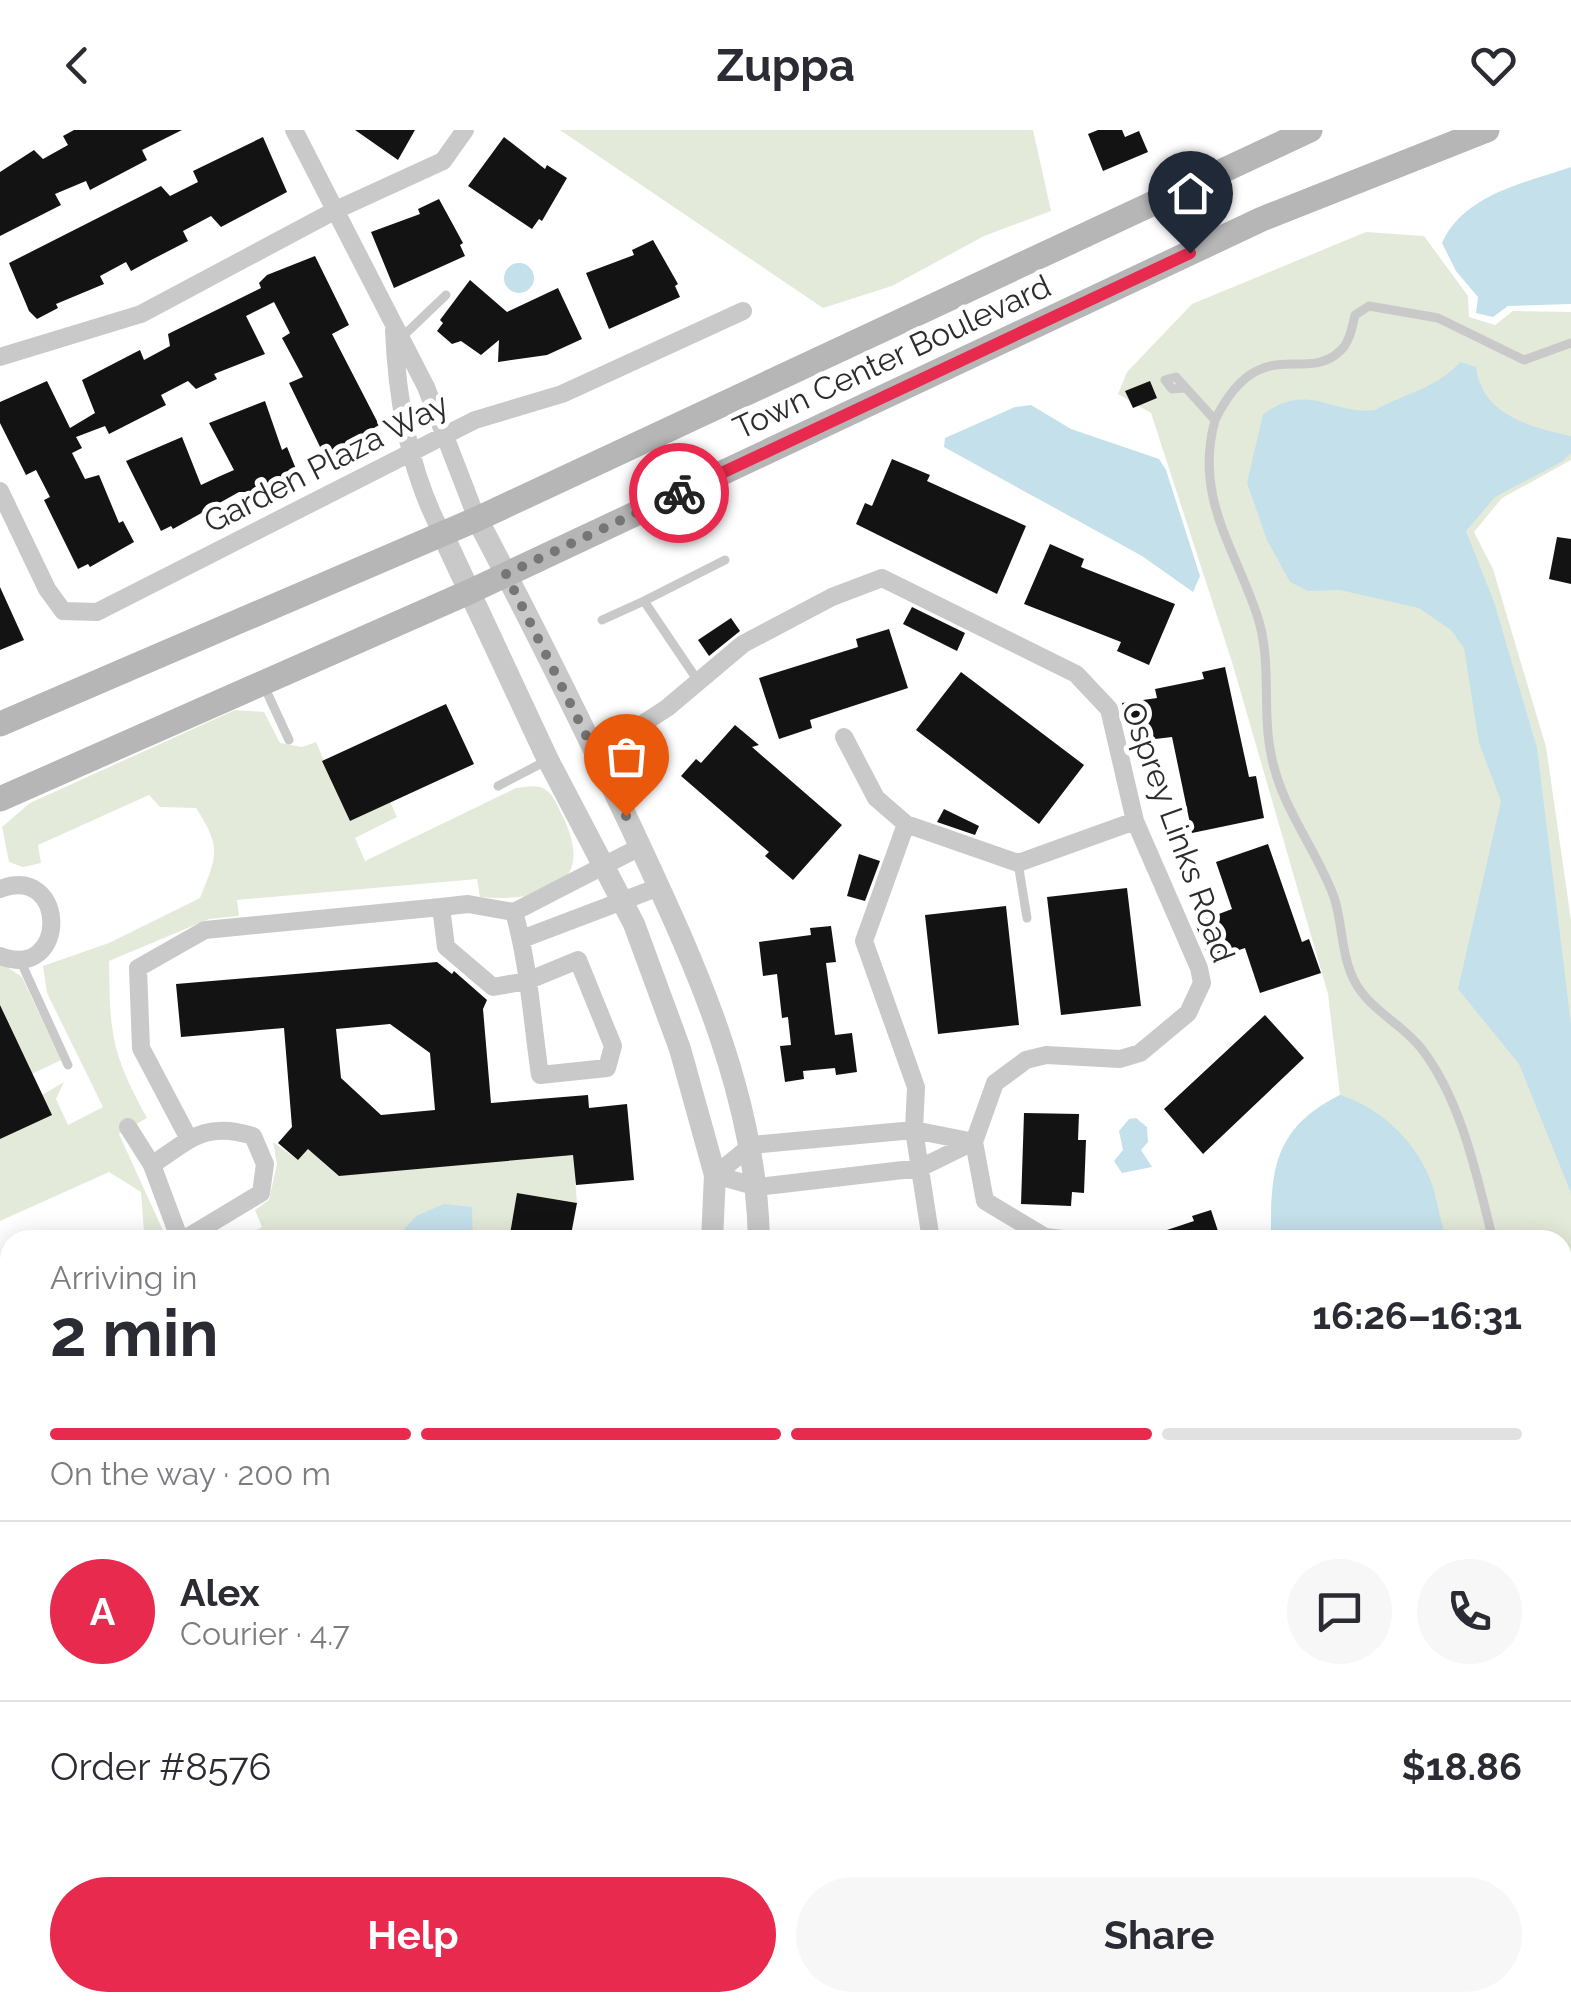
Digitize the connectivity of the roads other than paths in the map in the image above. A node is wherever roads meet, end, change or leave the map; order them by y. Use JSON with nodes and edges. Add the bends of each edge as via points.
{"nodes":[{"id":1,"x":294,"y":130,"type":"edge"},
{"id":2,"x":465,"y":130,"type":"edge"},
{"id":3,"x":1310,"y":130,"type":"edge"},
{"id":4,"x":1488,"y":130,"type":"edge"},
{"id":5,"x":336,"y":210,"type":"junction"},
{"id":6,"x":446,"y":295,"type":"dead end"},
{"id":7,"x":743,"y":312,"type":"dead end"},
{"id":8,"x":398,"y":331,"type":"junction"},
{"id":9,"x":1571,"y":343,"type":"edge"},
{"id":10,"x":0,"y":357,"type":"edge"},
{"id":11,"x":1186,"y":388,"type":"dead end"},
{"id":12,"x":1215,"y":420,"type":"junction"},
{"id":13,"x":443,"y":439,"type":"junction"},
{"id":14,"x":413,"y":455,"type":"junction"},
{"id":15,"x":0,"y":492,"type":"edge"},
{"id":16,"x":478,"y":519,"type":"junction"},
{"id":17,"x":443,"y":535,"type":"junction"},
{"id":18,"x":725,"y":560,"type":"dead end"},
{"id":19,"x":506,"y":574,"type":"junction"},
{"id":20,"x":469,"y":592,"type":"junction"},
{"id":21,"x":644,"y":601,"type":"junction"},
{"id":22,"x":602,"y":620,"type":"dead end"},
{"id":23,"x":698,"y":681,"type":"junction"},
{"id":24,"x":263,"y":684,"type":"junction"},
{"id":25,"x":0,"y":724,"type":"edge"},
{"id":26,"x":844,"y":737,"type":"dead end"},
{"id":27,"x":289,"y":740,"type":"dead end"},
{"id":28,"x":596,"y":754,"type":"junction"},
{"id":29,"x":548,"y":760,"type":"junction"},
{"id":30,"x":498,"y":786,"type":"dead end"},
{"id":31,"x":0,"y":799,"type":"edge"},
{"id":32,"x":1135,"y":822,"type":"junction"},
{"id":33,"x":906,"y":824,"type":"junction"},
{"id":34,"x":640,"y":847,"type":"junction"},
{"id":35,"x":1018,"y":862,"type":"junction"},
{"id":36,"x":603,"y":864,"type":"junction"},
{"id":37,"x":2,"y":881,"type":"edge"},
{"id":38,"x":659,"y":887,"type":"junction"},
{"id":39,"x":622,"y":902,"type":"junction"},
{"id":40,"x":441,"y":907,"type":"junction"},
{"id":41,"x":514,"y":912,"type":"junction"},
{"id":42,"x":1027,"y":918,"type":"dead end"},
{"id":43,"x":522,"y":940,"type":"junction"},
{"id":44,"x":0,"y":956,"type":"edge"},
{"id":45,"x":20,"y":960,"type":"junction"},
{"id":46,"x":527,"y":980,"type":"junction"},
{"id":47,"x":68,"y":1064,"type":"dead end"},
{"id":48,"x":128,"y":1127,"type":"dead end"},
{"id":49,"x":914,"y":1130,"type":"junction"},
{"id":50,"x":189,"y":1139,"type":"junction"},
{"id":51,"x":974,"y":1142,"type":"junction"},
{"id":52,"x":752,"y":1144,"type":"junction"},
{"id":53,"x":152,"y":1165,"type":"junction"},
{"id":54,"x":920,"y":1168,"type":"junction"},
{"id":55,"x":715,"y":1175,"type":"junction"},
{"id":56,"x":758,"y":1186,"type":"junction"},
{"id":57,"x":178,"y":1230,"type":"edge"},
{"id":58,"x":199,"y":1230,"type":"edge"},
{"id":59,"x":712,"y":1230,"type":"edge"},
{"id":60,"x":759,"y":1230,"type":"edge"},
{"id":61,"x":929,"y":1230,"type":"edge"},
{"id":62,"x":1034,"y":1230,"type":"edge"},
{"id":63,"x":1490,"y":1230,"type":"edge"}],
"edges":[{"from":1,"to":5,"type":"street"},
{"from":2,"to":5,"type":"street","via":[[443,161]]},
{"from":3,"to":16,"type":"main road","name":"Town Center Boulevard"},
{"from":4,"to":19,"type":"main road","name":"Town Center Boulevard","via":[[1262,219]]},
{"from":5,"to":8,"type":"street"},
{"from":5,"to":10,"type":"street","via":[[142,314]]},
{"from":6,"to":8,"type":"lane"},
{"from":7,"to":13,"type":"street","name":"Garden Plaza Way","via":[[562,394],[475,420]]},
{"from":8,"to":13,"type":"street"},
{"from":8,"to":14,"type":"street","via":[[396,390]]},
{"from":9,"to":12,"type":"lane","via":[[1524,360],[1438,318],[1368,306],[1355,314],[1338,354],[1257,369],[1224,400]]},
{"from":11,"to":12,"type":"lane"},
{"from":12,"to":63,"type":"lane","via":[[1206,467],[1224,544],[1258,618],[1268,732],[1283,795],[1335,900],[1358,990],[1420,1046],[1452,1107]]},
{"from":13,"to":14,"type":"street","name":"Garden Plaza Way"},
{"from":13,"to":16,"type":"street"},
{"from":14,"to":15,"type":"street","name":"Garden Plaza Way","via":[[97,612],[64,611],[47,590]]},
{"from":14,"to":17,"type":"street"},
{"from":16,"to":17,"type":"main road","name":"Town Center Boulevard"},
{"from":16,"to":19,"type":"street"},
{"from":17,"to":20,"type":"street"},
{"from":17,"to":25,"type":"main road","name":"Town Center Boulevard"},
{"from":18,"to":21,"type":"lane"},
{"from":19,"to":20,"type":"main road","name":"Town Center Boulevard"},
{"from":19,"to":28,"type":"street"},
{"from":20,"to":24,"type":"main road","name":"Town Center Boulevard"},
{"from":20,"to":29,"type":"street"},
{"from":21,"to":22,"type":"lane"},
{"from":21,"to":23,"type":"lane"},
{"from":23,"to":28,"type":"street","name":"Osprey Links Road"},
{"from":23,"to":32,"type":"street","name":"Osprey Links Road","via":[[743,644],[882,578],[1076,674],[1108,709]]},
{"from":24,"to":27,"type":"lane"},
{"from":24,"to":31,"type":"main road","name":"Town Center Boulevard"},
{"from":26,"to":33,"type":"street","via":[[876,798]]},
{"from":28,"to":34,"type":"street"},
{"from":29,"to":30,"type":"lane"},
{"from":29,"to":36,"type":"street"},
{"from":32,"to":35,"type":"street"},
{"from":32,"to":51,"type":"street","name":"Osprey Links Road","via":[[1199,968],[1198,999],[1140,1053],[1046,1055],[1009,1071],[995,1084]]},
{"from":33,"to":35,"type":"street"},
{"from":33,"to":49,"type":"street","via":[[864,941],[916,1086]]},
{"from":34,"to":36,"type":"street"},
{"from":34,"to":38,"type":"street"},
{"from":35,"to":42,"type":"lane"},
{"from":36,"to":39,"type":"street"},
{"from":36,"to":41,"type":"street"},
{"from":37,"to":45,"type":"street","via":[[41,896],[53,916],[49,940]]},
{"from":38,"to":39,"type":"street"},
{"from":38,"to":52,"type":"street","via":[[720,1027]]},
{"from":39,"to":43,"type":"street"},
{"from":39,"to":55,"type":"street","via":[[680,1049]]},
{"from":40,"to":41,"type":"street"},
{"from":40,"to":46,"type":"street","via":[[446,947],[479,979],[493,987]]},
{"from":40,"to":50,"type":"street","via":[[205,930],[138,968],[141,1048]]},
{"from":41,"to":43,"type":"street"},
{"from":43,"to":46,"type":"street"},
{"from":44,"to":45,"type":"street"},
{"from":45,"to":47,"type":"lane"},
{"from":46,"to":46,"type":"street","via":[[540,1075],[607,1068],[613,1046],[578,960]]},
{"from":48,"to":53,"type":"street"},
{"from":49,"to":51,"type":"street"},
{"from":49,"to":52,"type":"street"},
{"from":49,"to":54,"type":"street"},
{"from":50,"to":53,"type":"street"},
{"from":50,"to":58,"type":"street","via":[[224,1127],[253,1136],[266,1164],[261,1194]]},
{"from":51,"to":54,"type":"street"},
{"from":51,"to":62,"type":"street","via":[[986,1201]]},
{"from":52,"to":55,"type":"street"},
{"from":52,"to":56,"type":"street"},
{"from":53,"to":57,"type":"street"},
{"from":54,"to":56,"type":"street"},
{"from":54,"to":61,"type":"street"},
{"from":55,"to":56,"type":"street"},
{"from":55,"to":59,"type":"street"},
{"from":56,"to":60,"type":"street"}]}
